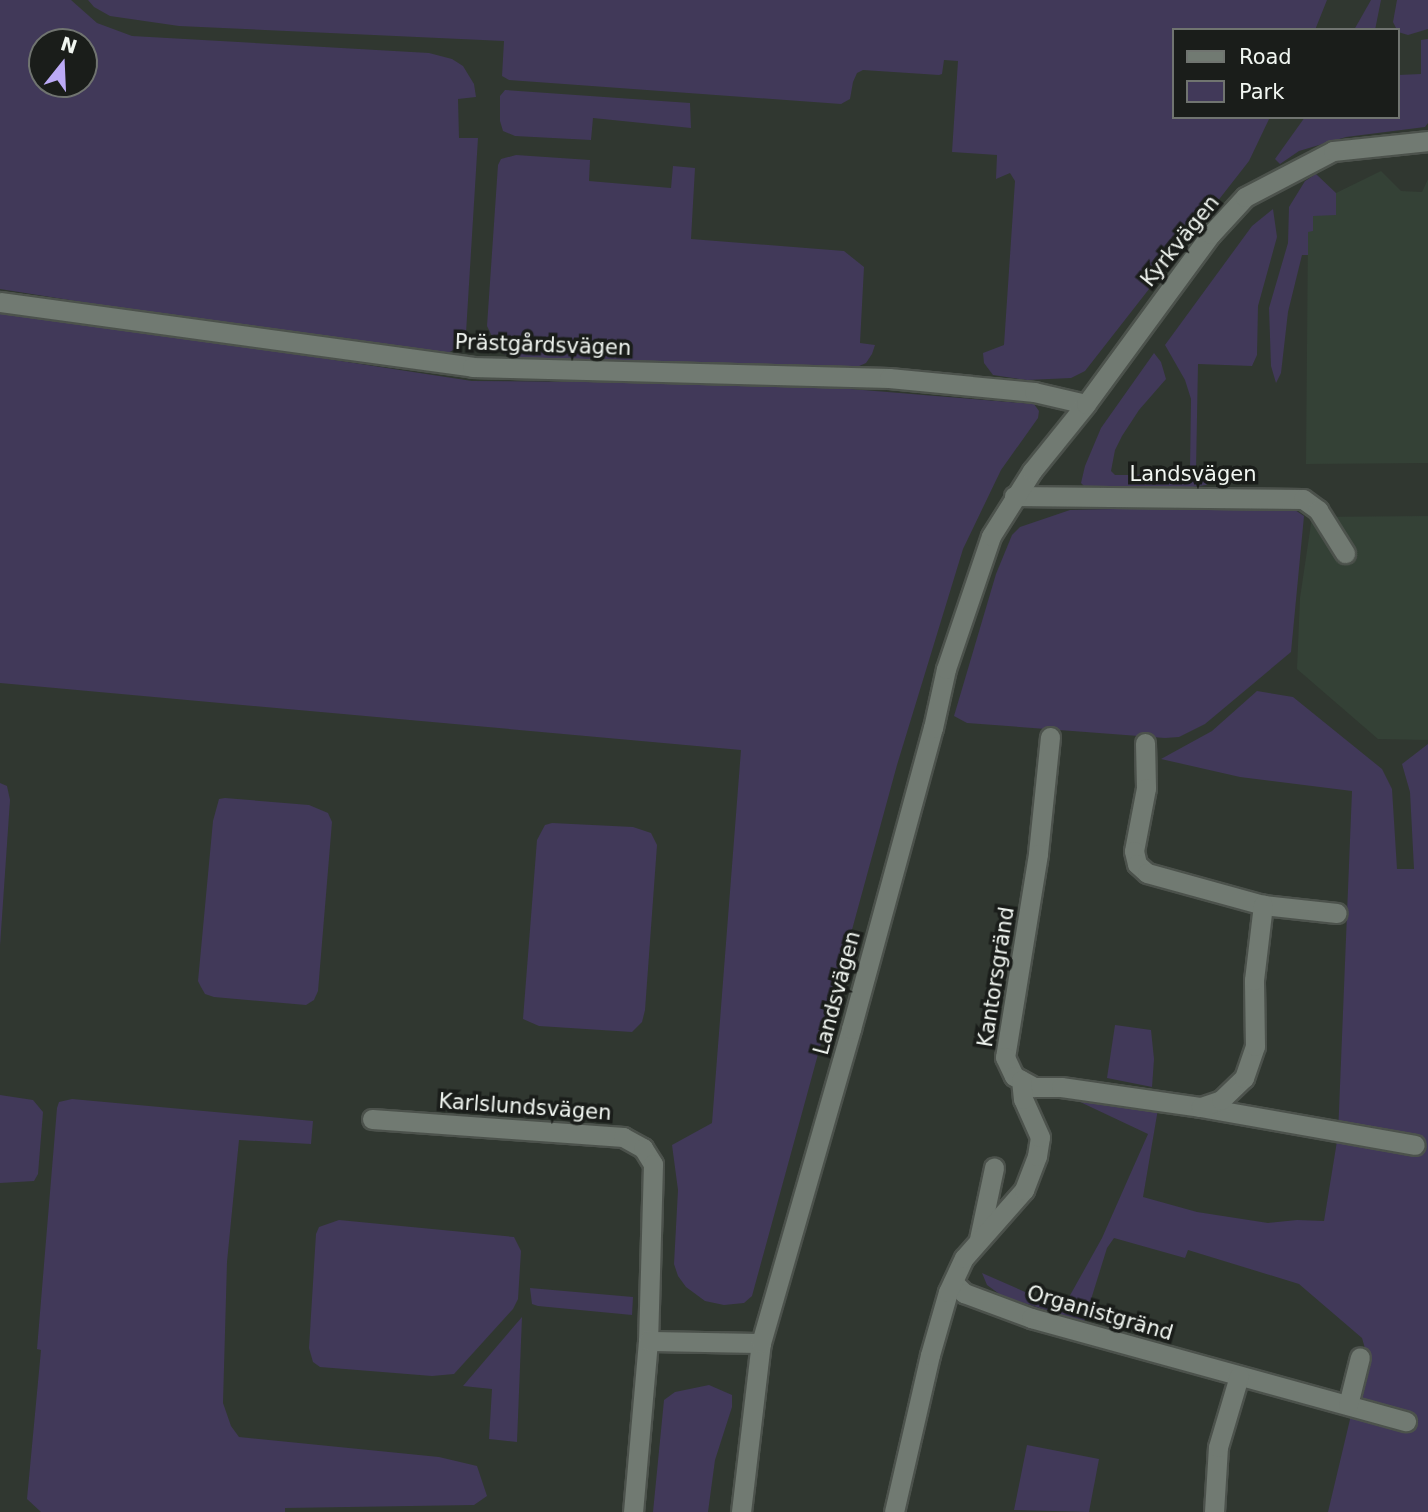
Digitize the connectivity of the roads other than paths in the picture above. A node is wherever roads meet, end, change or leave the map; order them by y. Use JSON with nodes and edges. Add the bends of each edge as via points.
{"nodes":[{"id":1,"x":1428,"y":141,"type":"edge"},
{"id":2,"x":0,"y":302,"type":"edge"},
{"id":3,"x":1086,"y":404,"type":"junction"},
{"id":4,"x":1014,"y":496,"type":"junction"},
{"id":5,"x":1345,"y":553,"type":"dead end"},
{"id":6,"x":1050,"y":737,"type":"dead end"},
{"id":7,"x":1145,"y":743,"type":"dead end"},
{"id":8,"x":1263,"y":905,"type":"junction"},
{"id":9,"x":1337,"y":913,"type":"dead end"},
{"id":10,"x":1021,"y":1080,"type":"junction"},
{"id":11,"x":1200,"y":1107,"type":"junction"},
{"id":12,"x":372,"y":1119,"type":"dead end"},
{"id":13,"x":1415,"y":1144,"type":"dead end"},
{"id":14,"x":994,"y":1168,"type":"dead end"},
{"id":15,"x":978,"y":1240,"type":"junction"},
{"id":16,"x":953,"y":1282,"type":"junction"},
{"id":17,"x":648,"y":1341,"type":"junction"},
{"id":18,"x":761,"y":1343,"type":"junction"},
{"id":19,"x":1360,"y":1357,"type":"dead end"},
{"id":20,"x":1239,"y":1376,"type":"junction"},
{"id":21,"x":1348,"y":1405,"type":"junction"},
{"id":22,"x":1406,"y":1421,"type":"dead end"},
{"id":23,"x":633,"y":1512,"type":"edge"},
{"id":24,"x":741,"y":1512,"type":"edge"},
{"id":25,"x":894,"y":1512,"type":"edge"},
{"id":26,"x":1214,"y":1512,"type":"edge"}],
"edges":[{"from":1,"to":3,"type":"street","name":"Kyrkvägen","via":[[1333,151],[1245,197],[1211,234]]},
{"from":2,"to":3,"type":"street","name":"Prästgårdsvägen","via":[[472,367],[889,377],[1034,392]]},
{"from":3,"to":4,"type":"street","name":"Landsvägen"},
{"from":4,"to":5,"type":"street","name":"Landsvägen","via":[[1304,499],[1318,510]]},
{"from":4,"to":18,"type":"street","name":"Landsvägen","via":[[991,537],[946,669],[851,1029]]},
{"from":6,"to":10,"type":"street","name":"Kantorsgränd","via":[[1038,854],[1005,1057]]},
{"from":7,"to":8,"type":"street","via":[[1146,789],[1134,851],[1136,864],[1147,873]]},
{"from":8,"to":9,"type":"street"},
{"from":8,"to":11,"type":"street","via":[[1254,980],[1255,1046],[1244,1078],[1221,1100]]},
{"from":10,"to":11,"type":"street","via":[[1034,1087]]},
{"from":10,"to":15,"type":"street","via":[[1020,1089],[1040,1137],[1037,1156],[1024,1190]]},
{"from":11,"to":13,"type":"street"},
{"from":12,"to":17,"type":"street","name":"Karlslundsvägen","via":[[623,1137],[643,1148],[653,1164]]},
{"from":14,"to":15,"type":"street"},
{"from":15,"to":16,"type":"street"},
{"from":16,"to":20,"type":"street","name":"Organistgränd","via":[[964,1293],[1031,1318]]},
{"from":16,"to":25,"type":"street","via":[[930,1355]]},
{"from":17,"to":18,"type":"street"},
{"from":17,"to":23,"type":"street","name":"Karlslundsvägen"},
{"from":18,"to":24,"type":"street","name":"Landsvägen"},
{"from":19,"to":21,"type":"street"},
{"from":20,"to":21,"type":"street","name":"Organistgränd"},
{"from":20,"to":26,"type":"street","via":[[1218,1447]]},
{"from":21,"to":22,"type":"street","name":"Organistgränd"}]}
